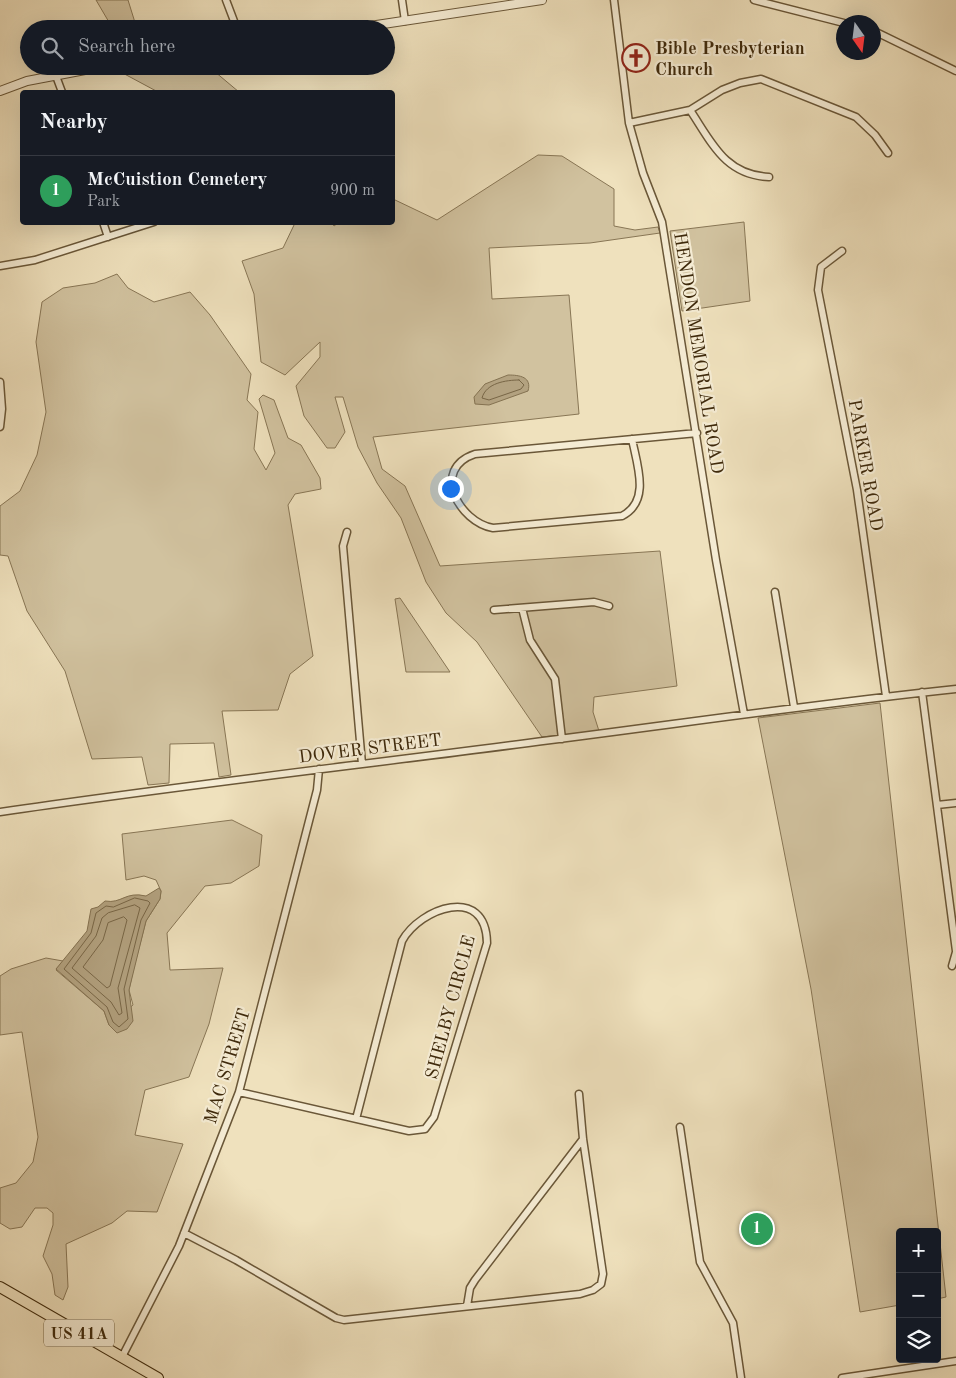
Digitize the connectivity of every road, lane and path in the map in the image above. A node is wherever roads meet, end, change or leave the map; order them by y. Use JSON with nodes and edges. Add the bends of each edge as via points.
{"nodes":[{"id":1,"x":226,"y":0,"type":"edge"},
{"id":2,"x":402,"y":0,"type":"edge"},
{"id":3,"x":542,"y":0,"type":"edge"},
{"id":4,"x":614,"y":0,"type":"edge"},
{"id":5,"x":754,"y":0,"type":"edge"},
{"id":6,"x":233,"y":20,"type":"edge"},
{"id":7,"x":405,"y":21,"type":"junction"},
{"id":8,"x":836,"y":21,"type":"edge"},
{"id":9,"x":395,"y":22,"type":"edge"},
{"id":10,"x":881,"y":34,"type":"edge"},
{"id":11,"x":956,"y":71,"type":"edge"},
{"id":12,"x":61,"y":75,"type":"edge"},
{"id":13,"x":56,"y":76,"type":"junction"},
{"id":14,"x":61,"y":90,"type":"edge"},
{"id":15,"x":0,"y":91,"type":"edge"},
{"id":16,"x":690,"y":110,"type":"junction"},
{"id":17,"x":629,"y":123,"type":"junction"},
{"id":18,"x":888,"y":154,"type":"dead end"},
{"id":19,"x":769,"y":177,"type":"dead end"},
{"id":20,"x":105,"y":225,"type":"edge"},
{"id":21,"x":145,"y":225,"type":"edge"},
{"id":22,"x":108,"y":237,"type":"junction"},
{"id":23,"x":842,"y":251,"type":"dead end"},
{"id":24,"x":0,"y":266,"type":"edge"},
{"id":25,"x":0,"y":382,"type":"edge"},
{"id":26,"x":0,"y":427,"type":"edge"},
{"id":27,"x":696,"y":433,"type":"junction"},
{"id":28,"x":632,"y":439,"type":"junction"},
{"id":29,"x":347,"y":532,"type":"dead end"},
{"id":30,"x":775,"y":592,"type":"dead end"},
{"id":31,"x":609,"y":606,"type":"dead end"},
{"id":32,"x":522,"y":608,"type":"junction"},
{"id":33,"x":494,"y":610,"type":"dead end"},
{"id":34,"x":956,"y":689,"type":"edge"},
{"id":35,"x":922,"y":692,"type":"junction"},
{"id":36,"x":886,"y":696,"type":"junction"},
{"id":37,"x":794,"y":707,"type":"junction"},
{"id":38,"x":744,"y":714,"type":"junction"},
{"id":39,"x":562,"y":739,"type":"junction"},
{"id":40,"x":362,"y":764,"type":"junction"},
{"id":41,"x":319,"y":769,"type":"junction"},
{"id":42,"x":956,"y":803,"type":"edge"},
{"id":43,"x":937,"y":806,"type":"junction"},
{"id":44,"x":0,"y":812,"type":"edge"},
{"id":45,"x":956,"y":951,"type":"edge"},
{"id":46,"x":952,"y":966,"type":"dead end"},
{"id":47,"x":239,"y":1092,"type":"junction"},
{"id":48,"x":579,"y":1094,"type":"dead end"},
{"id":49,"x":356,"y":1119,"type":"junction"},
{"id":50,"x":680,"y":1126,"type":"dead end"},
{"id":51,"x":583,"y":1139,"type":"junction"},
{"id":52,"x":184,"y":1233,"type":"junction"},
{"id":53,"x":0,"y":1287,"type":"edge"},
{"id":54,"x":467,"y":1306,"type":"junction"},
{"id":55,"x":122,"y":1357,"type":"junction"},
{"id":56,"x":956,"y":1361,"type":"edge"},
{"id":57,"x":875,"y":1376,"type":"edge"},
{"id":58,"x":158,"y":1378,"type":"edge"},
{"id":59,"x":741,"y":1378,"type":"edge"},
{"id":60,"x":842,"y":1378,"type":"edge"}],
"edges":[{"from":1,"to":6,"type":"street"},
{"from":2,"to":7,"type":"street"},
{"from":3,"to":7,"type":"street"},
{"from":4,"to":17,"type":"street","name":"HENDON MEMORIAL ROAD"},
{"from":5,"to":8,"type":"street"},
{"from":7,"to":9,"type":"street"},
{"from":10,"to":11,"type":"street"},
{"from":12,"to":13,"type":"street"},
{"from":13,"to":14,"type":"street"},
{"from":13,"to":15,"type":"street","via":[[27,81]]},
{"from":16,"to":17,"type":"street"},
{"from":16,"to":18,"type":"street","via":[[722,90],[761,79],[856,117],[875,135]]},
{"from":16,"to":19,"type":"street","via":[[729,165],[755,176]]},
{"from":17,"to":27,"type":"street","name":"HENDON MEMORIAL ROAD","via":[[662,222]]},
{"from":20,"to":22,"type":"street"},
{"from":21,"to":22,"type":"street"},
{"from":22,"to":24,"type":"street","via":[[35,260]]},
{"from":23,"to":36,"type":"street","name":"PARKER ROAD","via":[[821,267],[818,290],[857,490]]},
{"from":25,"to":26,"type":"street"},
{"from":27,"to":28,"type":"street"},
{"from":27,"to":38,"type":"street","name":"HENDON MEMORIAL ROAD"},
{"from":28,"to":28,"type":"street","via":[[475,454],[454,469],[453,492],[473,521],[493,528],[622,516],[636,506],[641,490]]},
{"from":29,"to":40,"type":"street","via":[[343,546]]},
{"from":30,"to":37,"type":"street"},
{"from":31,"to":32,"type":"street","via":[[594,602]]},
{"from":32,"to":33,"type":"street"},
{"from":32,"to":39,"type":"street","via":[[530,640],[555,679]]},
{"from":34,"to":35,"type":"street","name":"DOVER STREET"},
{"from":35,"to":36,"type":"street","name":"DOVER STREET"},
{"from":35,"to":43,"type":"street"},
{"from":36,"to":37,"type":"street","name":"DOVER STREET"},
{"from":37,"to":38,"type":"street","name":"DOVER STREET"},
{"from":38,"to":39,"type":"street","name":"DOVER STREET"},
{"from":39,"to":40,"type":"street","name":"DOVER STREET"},
{"from":40,"to":41,"type":"street","name":"DOVER STREET"},
{"from":41,"to":44,"type":"street","name":"DOVER STREET"},
{"from":41,"to":47,"type":"street","name":"MAC STREET","via":[[317,790]]},
{"from":42,"to":43,"type":"street"},
{"from":43,"to":45,"type":"street"},
{"from":45,"to":46,"type":"street"},
{"from":47,"to":49,"type":"street","name":"SHELBY CIRCLE"},
{"from":47,"to":52,"type":"street","name":"MAC STREET"},
{"from":48,"to":51,"type":"street"},
{"from":49,"to":49,"type":"street","name":"SHELBY CIRCLE","via":[[406,933],[421,920],[454,907],[465,906],[475,911],[483,919],[487,943],[434,1117],[425,1129],[419,1131]]},
{"from":50,"to":59,"type":"street","via":[[700,1262],[733,1323]]},
{"from":51,"to":54,"type":"street","via":[[475,1280]]},
{"from":51,"to":54,"type":"street","via":[[602,1284],[580,1294]]},
{"from":52,"to":54,"type":"street","via":[[344,1320]]},
{"from":52,"to":55,"type":"street","name":"MAC STREET"},
{"from":53,"to":55,"type":"main road","number":"US 41A"},
{"from":55,"to":58,"type":"main road","number":"US 41A"},
{"from":56,"to":57,"type":"street"},
{"from":57,"to":60,"type":"street"}]}
